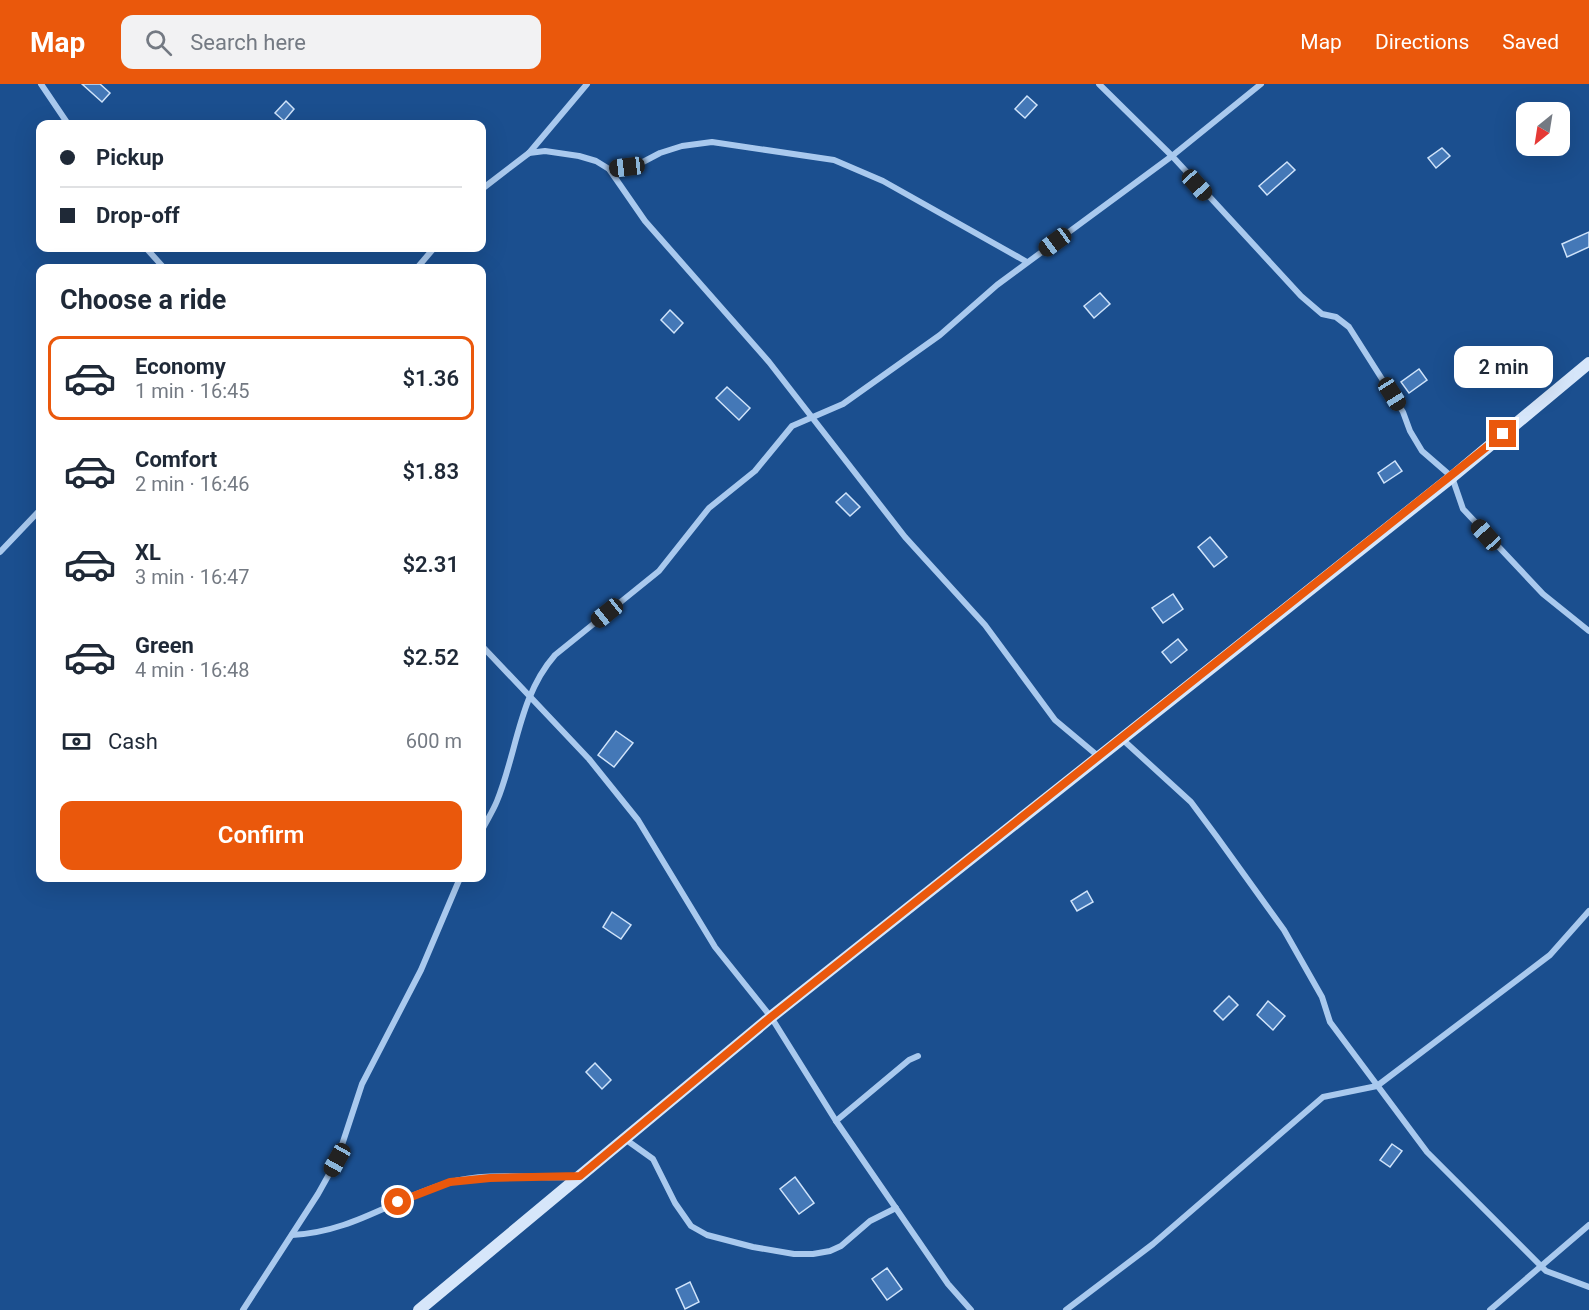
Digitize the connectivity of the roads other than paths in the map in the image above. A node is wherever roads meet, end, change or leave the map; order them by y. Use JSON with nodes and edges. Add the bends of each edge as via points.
{"nodes":[{"id":1,"x":42,"y":84,"type":"edge"},
{"id":2,"x":587,"y":84,"type":"edge"},
{"id":3,"x":1099,"y":84,"type":"edge"},
{"id":4,"x":1261,"y":84,"type":"edge"},
{"id":5,"x":65,"y":120,"type":"edge"},
{"id":6,"x":529,"y":153,"type":"junction"},
{"id":7,"x":1172,"y":156,"type":"junction"},
{"id":8,"x":609,"y":169,"type":"junction"},
{"id":9,"x":486,"y":186,"type":"edge"},
{"id":10,"x":150,"y":252,"type":"edge"},
{"id":11,"x":431,"y":252,"type":"edge"},
{"id":12,"x":1028,"y":262,"type":"junction"},
{"id":13,"x":160,"y":264,"type":"edge"},
{"id":14,"x":420,"y":264,"type":"edge"},
{"id":15,"x":1589,"y":363,"type":"edge"},
{"id":16,"x":813,"y":416,"type":"junction"},
{"id":17,"x":1452,"y":477,"type":"junction"},
{"id":18,"x":36,"y":514,"type":"edge"},
{"id":19,"x":0,"y":552,"type":"edge"},
{"id":20,"x":1589,"y":631,"type":"edge"},
{"id":21,"x":486,"y":650,"type":"edge"},
{"id":22,"x":530,"y":694,"type":"junction"},
{"id":23,"x":1121,"y":738,"type":"junction"},
{"id":24,"x":1098,"y":756,"type":"junction"},
{"id":25,"x":486,"y":822,"type":"edge"},
{"id":26,"x":458,"y":882,"type":"edge"},
{"id":27,"x":1589,"y":911,"type":"edge"},
{"id":28,"x":771,"y":1017,"type":"junction"},
{"id":29,"x":918,"y":1056,"type":"dead end"},
{"id":30,"x":1377,"y":1086,"type":"junction"},
{"id":31,"x":836,"y":1121,"type":"junction"},
{"id":32,"x":625,"y":1139,"type":"junction"},
{"id":33,"x":580,"y":1176,"type":"junction"},
{"id":34,"x":896,"y":1208,"type":"junction"},
{"id":35,"x":1589,"y":1225,"type":"edge"},
{"id":36,"x":292,"y":1235,"type":"junction"},
{"id":37,"x":1540,"y":1266,"type":"junction"},
{"id":38,"x":1589,"y":1287,"type":"edge"},
{"id":39,"x":243,"y":1310,"type":"edge"},
{"id":40,"x":419,"y":1310,"type":"edge"},
{"id":41,"x":971,"y":1310,"type":"edge"},
{"id":42,"x":1066,"y":1310,"type":"edge"},
{"id":43,"x":1490,"y":1310,"type":"edge"}],
"edges":[{"from":1,"to":5,"type":"street"},
{"from":2,"to":6,"type":"street"},
{"from":3,"to":7,"type":"street"},
{"from":4,"to":7,"type":"street"},
{"from":6,"to":8,"type":"street","via":[[579,156]]},
{"from":6,"to":9,"type":"street"},
{"from":7,"to":12,"type":"street"},
{"from":7,"to":17,"type":"street","via":[[1301,296],[1322,314],[1336,317],[1349,327],[1403,412],[1422,451]]},
{"from":8,"to":12,"type":"street","via":[[641,163],[681,146],[712,142],[834,160],[883,181]]},
{"from":8,"to":16,"type":"street","via":[[662,242],[708,290]]},
{"from":10,"to":13,"type":"street"},
{"from":11,"to":14,"type":"street"},
{"from":12,"to":16,"type":"street","via":[[930,342],[843,404]]},
{"from":15,"to":17,"type":"main road"},
{"from":16,"to":22,"type":"street","via":[[792,426],[754,471],[709,508],[659,571],[555,655],[541,670]]},
{"from":16,"to":24,"type":"street","via":[[905,537],[985,625],[1055,720]]},
{"from":17,"to":20,"type":"street","via":[[1463,508],[1484,532],[1543,594]]},
{"from":17,"to":23,"type":"main road"},
{"from":18,"to":19,"type":"street"},
{"from":21,"to":22,"type":"street"},
{"from":22,"to":25,"type":"street","via":[[497,801]]},
{"from":22,"to":28,"type":"street","via":[[638,820],[716,947]]},
{"from":23,"to":24,"type":"main road"},
{"from":23,"to":30,"type":"street","via":[[1191,802],[1217,837],[1284,930],[1323,997],[1330,1022]]},
{"from":24,"to":28,"type":"main road"},
{"from":26,"to":36,"type":"street","via":[[421,970],[362,1084],[337,1160]]},
{"from":27,"to":30,"type":"street","via":[[1550,955]]},
{"from":28,"to":31,"type":"street"},
{"from":28,"to":32,"type":"main road"},
{"from":29,"to":31,"type":"street"},
{"from":30,"to":37,"type":"street","via":[[1427,1152]]},
{"from":30,"to":42,"type":"street","via":[[1323,1097],[1152,1244]]},
{"from":31,"to":34,"type":"street"},
{"from":32,"to":33,"type":"main road"},
{"from":32,"to":34,"type":"street","via":[[652,1159],[691,1226],[706,1235],[753,1247],[794,1254],[830,1251],[870,1221]]},
{"from":33,"to":36,"type":"street","via":[[450,1182],[332,1231]]},
{"from":33,"to":40,"type":"main road"},
{"from":34,"to":41,"type":"street","via":[[948,1284]]},
{"from":35,"to":37,"type":"street"},
{"from":36,"to":39,"type":"street"},
{"from":37,"to":38,"type":"street"},
{"from":37,"to":43,"type":"street"}]}
